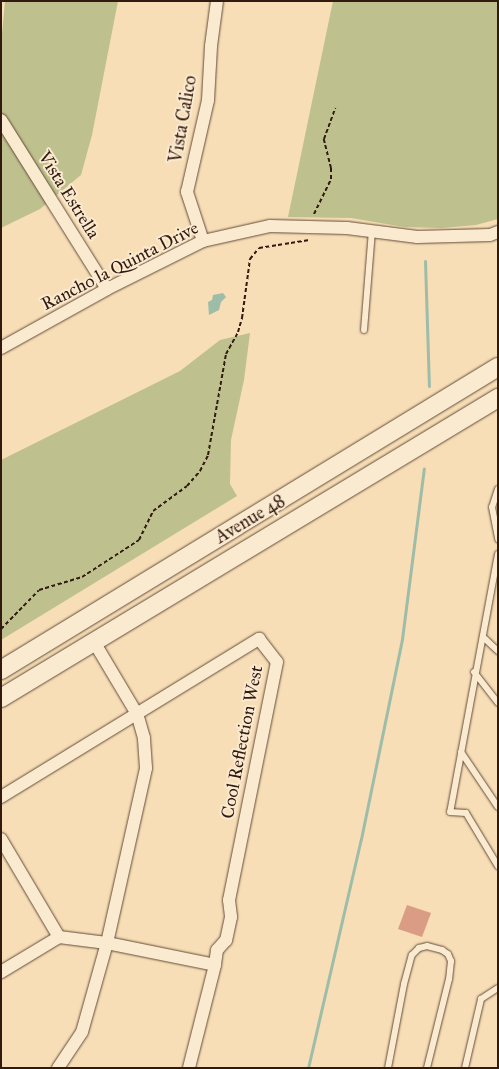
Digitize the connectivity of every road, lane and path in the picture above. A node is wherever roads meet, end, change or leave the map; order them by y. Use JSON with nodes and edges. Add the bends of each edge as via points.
{"nodes":[{"id":1,"x":217,"y":1,"type":"edge"},
{"id":2,"x":335,"y":108,"type":"dead end"},
{"id":3,"x":1,"y":120,"type":"edge"},
{"id":4,"x":314,"y":214,"type":"dead end"},
{"id":5,"x":372,"y":231,"type":"junction"},
{"id":6,"x":498,"y":232,"type":"edge"},
{"id":7,"x":312,"y":235,"type":"dead end"},
{"id":8,"x":203,"y":241,"type":"junction"},
{"id":9,"x":107,"y":289,"type":"junction"},
{"id":10,"x":364,"y":330,"type":"dead end"},
{"id":11,"x":1,"y":348,"type":"edge"},
{"id":12,"x":498,"y":367,"type":"edge"},
{"id":13,"x":498,"y":398,"type":"edge"},
{"id":14,"x":498,"y":489,"type":"edge"},
{"id":15,"x":498,"y":539,"type":"edge"},
{"id":16,"x":498,"y":554,"type":"edge"},
{"id":17,"x":81,"y":622,"type":"junction"},
{"id":18,"x":1,"y":629,"type":"edge"},
{"id":19,"x":483,"y":637,"type":"junction"},
{"id":20,"x":94,"y":642,"type":"junction"},
{"id":21,"x":498,"y":651,"type":"edge"},
{"id":22,"x":1,"y":670,"type":"edge"},
{"id":23,"x":474,"y":672,"type":"junction"},
{"id":24,"x":1,"y":698,"type":"edge"},
{"id":25,"x":498,"y":703,"type":"edge"},
{"id":26,"x":137,"y":714,"type":"junction"},
{"id":27,"x":461,"y":752,"type":"junction"},
{"id":28,"x":1,"y":797,"type":"edge"},
{"id":29,"x":498,"y":807,"type":"edge"},
{"id":30,"x":1,"y":839,"type":"edge"},
{"id":31,"x":498,"y":866,"type":"edge"},
{"id":32,"x":59,"y":937,"type":"junction"},
{"id":33,"x":107,"y":943,"type":"junction"},
{"id":34,"x":215,"y":965,"type":"junction"},
{"id":35,"x":1,"y":972,"type":"edge"},
{"id":36,"x":498,"y":988,"type":"edge"},
{"id":37,"x":58,"y":1068,"type":"edge"},
{"id":38,"x":189,"y":1068,"type":"edge"},
{"id":39,"x":388,"y":1068,"type":"edge"},
{"id":40,"x":428,"y":1068,"type":"edge"},
{"id":41,"x":465,"y":1068,"type":"edge"}],
"edges":[{"from":1,"to":8,"type":"street","name":"Vista Calico","via":[[208,100],[187,192]]},
{"from":2,"to":4,"type":"path","via":[[324,139],[331,179]]},
{"from":3,"to":9,"type":"street","name":"Vista Estrella"},
{"from":5,"to":6,"type":"street","name":"Rancho la Quinta Drive","via":[[417,237],[490,235]]},
{"from":5,"to":8,"type":"street","name":"Rancho la Quinta Drive","via":[[270,226]]},
{"from":5,"to":10,"type":"lane"},
{"from":7,"to":18,"type":"path","via":[[308,241],[259,248],[250,259],[242,318],[226,354],[208,455],[200,471],[187,486],[153,511],[139,540],[82,577],[39,590]]},
{"from":8,"to":9,"type":"street","name":"Rancho la Quinta Drive"},
{"from":9,"to":11,"type":"street","name":"Rancho la Quinta Drive"},
{"from":12,"to":17,"type":"main road","name":"Avenue 48"},
{"from":13,"to":20,"type":"main road","name":"Avenue 48"},
{"from":14,"to":15,"type":"lane","via":[[492,507]]},
{"from":16,"to":19,"type":"lane"},
{"from":17,"to":20,"type":"main road"},
{"from":17,"to":22,"type":"main road","name":"Avenue 48"},
{"from":19,"to":21,"type":"lane"},
{"from":19,"to":23,"type":"lane"},
{"from":20,"to":24,"type":"main road","name":"Avenue 48"},
{"from":20,"to":26,"type":"street"},
{"from":23,"to":25,"type":"lane"},
{"from":23,"to":27,"type":"lane"},
{"from":26,"to":28,"type":"street","name":"Cool Reflection West"},
{"from":26,"to":33,"type":"street","via":[[144,738],[146,768]]},
{"from":26,"to":34,"type":"street","name":"Cool Reflection West","via":[[259,639],[277,662],[229,900],[231,917],[226,940],[217,950]]},
{"from":27,"to":29,"type":"lane"},
{"from":27,"to":31,"type":"lane","via":[[450,812],[466,813]]},
{"from":30,"to":32,"type":"street"},
{"from":32,"to":33,"type":"street"},
{"from":32,"to":35,"type":"street"},
{"from":33,"to":34,"type":"street"},
{"from":33,"to":37,"type":"street","via":[[82,1032]]},
{"from":34,"to":38,"type":"street","name":"Cool Reflection West"},
{"from":36,"to":41,"type":"lane","via":[[481,999]]},
{"from":39,"to":40,"type":"lane","via":[[412,954],[427,946],[442,950],[451,961],[450,979]]}]}
